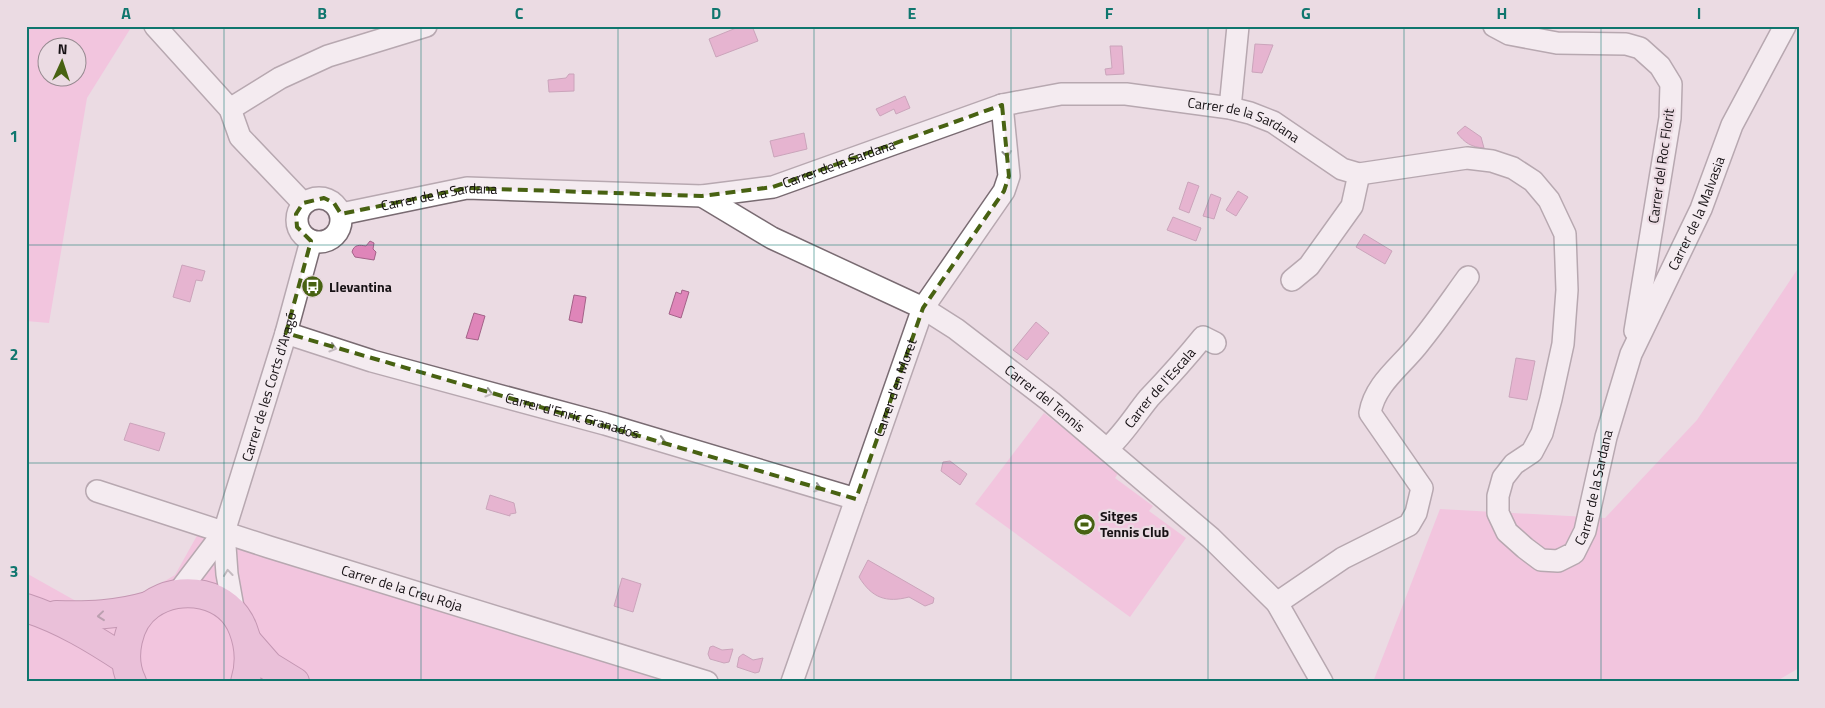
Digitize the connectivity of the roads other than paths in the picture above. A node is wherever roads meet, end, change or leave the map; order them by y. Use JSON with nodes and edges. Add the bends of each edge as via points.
{"nodes":[{"id":1,"x":155,"y":26,"type":"edge"},
{"id":2,"x":426,"y":26,"type":"edge"},
{"id":3,"x":1238,"y":26,"type":"edge"},
{"id":4,"x":1494,"y":26,"type":"edge"},
{"id":5,"x":1785,"y":26,"type":"edge"},
{"id":6,"x":1002,"y":106,"type":"junction"},
{"id":7,"x":1230,"y":108,"type":"junction"},
{"id":8,"x":230,"y":109,"type":"junction"},
{"id":9,"x":1359,"y":174,"type":"junction"},
{"id":10,"x":702,"y":196,"type":"junction"},
{"id":11,"x":303,"y":203,"type":"junction"},
{"id":12,"x":341,"y":214,"type":"junction"},
{"id":13,"x":310,"y":241,"type":"junction"},
{"id":14,"x":1468,"y":277,"type":"dead end"},
{"id":15,"x":1292,"y":280,"type":"dead end"},
{"id":16,"x":923,"y":308,"type":"junction"},
{"id":17,"x":286,"y":334,"type":"junction"},
{"id":18,"x":1215,"y":343,"type":"dead end"},
{"id":19,"x":1631,"y":354,"type":"junction"},
{"id":20,"x":1616,"y":405,"type":"joint"},
{"id":21,"x":1107,"y":449,"type":"junction"},
{"id":22,"x":97,"y":491,"type":"dead end"},
{"id":23,"x":856,"y":499,"type":"junction"},
{"id":24,"x":224,"y":532,"type":"junction"},
{"id":25,"x":177,"y":594,"type":"junction"},
{"id":26,"x":1277,"y":603,"type":"junction"},
{"id":27,"x":148,"y":606,"type":"junction"},
{"id":28,"x":33,"y":610,"type":"edge"},
{"id":29,"x":234,"y":613,"type":"junction"},
{"id":30,"x":248,"y":642,"type":"junction"},
{"id":31,"x":128,"y":671,"type":"edge"},
{"id":32,"x":246,"y":682,"type":"edge"},
{"id":33,"x":295,"y":682,"type":"edge"},
{"id":34,"x":707,"y":682,"type":"edge"},
{"id":35,"x":792,"y":682,"type":"edge"},
{"id":36,"x":1322,"y":682,"type":"edge"}],
"edges":[{"from":1,"to":8,"type":"street"},
{"from":2,"to":8,"type":"street","via":[[328,56],[280,78]]},
{"from":3,"to":7,"type":"street"},
{"from":4,"to":19,"type":"street","name":"Carrer del Roc Florit","via":[[1510,34],[1557,43],[1626,44],[1640,48],[1660,66],[1671,84],[1670,118]]},
{"from":5,"to":19,"type":"street","name":"Carrer de la Malvasia","via":[[1732,125],[1701,209]]},
{"from":6,"to":7,"type":"street","name":"Carrer de la Sardana","via":[[1061,94],[1126,94]]},
{"from":6,"to":10,"type":"street","name":"Carrer de la Sardana","via":[[773,187]]},
{"from":6,"to":16,"type":"street","name":"Carrer d'en Moret","one_way":true,"via":[[1009,176],[1004,191]]},
{"from":7,"to":9,"type":"street","name":"Carrer de la Sardana","via":[[1273,122],[1342,168]]},
{"from":8,"to":11,"type":"street","via":[[240,137]]},
{"from":9,"to":15,"type":"street","via":[[1352,206],[1309,266]]},
{"from":9,"to":20,"type":"street","name":"Carrer de la Sardana","via":[[1421,164],[1475,159],[1492,161],[1513,168],[1534,181],[1549,200],[1565,234],[1567,290],[1563,344],[1542,433],[1532,452],[1514,464],[1503,478],[1498,496],[1498,513],[1507,532],[1541,560],[1558,561],[1574,553],[1585,530]]},
{"from":10,"to":12,"type":"street","name":"Carrer de la Sardana","via":[[467,188]]},
{"from":10,"to":16,"type":"street","name":"Carrer del Tennis","via":[[772,238]]},
{"from":11,"to":12,"type":"street","via":[[324,198],[334,203]]},
{"from":11,"to":13,"type":"street","via":[[296,214],[297,227]]},
{"from":12,"to":13,"type":"street","via":[[338,232],[331,239],[321,243]]},
{"from":13,"to":17,"type":"street","name":"Carrer de les Corts d'Aragó"},
{"from":14,"to":26,"type":"street","via":[[1419,343],[1377,389],[1372,401],[1370,413],[1422,488],[1416,513],[1409,525],[1343,558]]},
{"from":16,"to":21,"type":"street","name":"Carrer del Tennis","via":[[956,329]]},
{"from":16,"to":23,"type":"street","name":"Carrer d'en Moret"},
{"from":17,"to":23,"type":"street","name":"Carrer d'Enric Granados","one_way":true},
{"from":17,"to":24,"type":"street","name":"Carrer de les Corts d'Aragó"},
{"from":18,"to":21,"type":"street","name":"Carrer de l'Escala","via":[[1203,336]]},
{"from":19,"to":20,"type":"street","name":"Carrer de la Malvasia"},
{"from":21,"to":26,"type":"street","name":"Carrer del Tennis","via":[[1211,538]]},
{"from":22,"to":24,"type":"street","name":"Carrer de la Creu Roja"},
{"from":23,"to":35,"type":"street","name":"Carrer d'en Moret"},
{"from":24,"to":25,"type":"street","name":"Carrer de les Corts d'Aragó"},
{"from":29,"to":24,"type":"street","name":"Carrer de les Corts d'Aragó","one_way":true},
{"from":24,"to":34,"type":"street","name":"Carrer de la Creu Roja"},
{"from":25,"to":27,"type":"main road"},
{"from":25,"to":29,"type":"main road","via":[[214,597]]},
{"from":26,"to":36,"type":"street","name":"Carrer del Tennis"},
{"from":27,"to":28,"type":"main road","one_way":true,"via":[[93,617]]},
{"from":27,"to":31,"type":"main road","via":[[131,629]]},
{"from":28,"to":31,"type":"main road","via":[[94,639]]},
{"from":29,"to":30,"type":"main road"},
{"from":30,"to":32,"type":"main road","via":[[250,668]]},
{"from":30,"to":33,"type":"main road","via":[[269,666]]}]}
